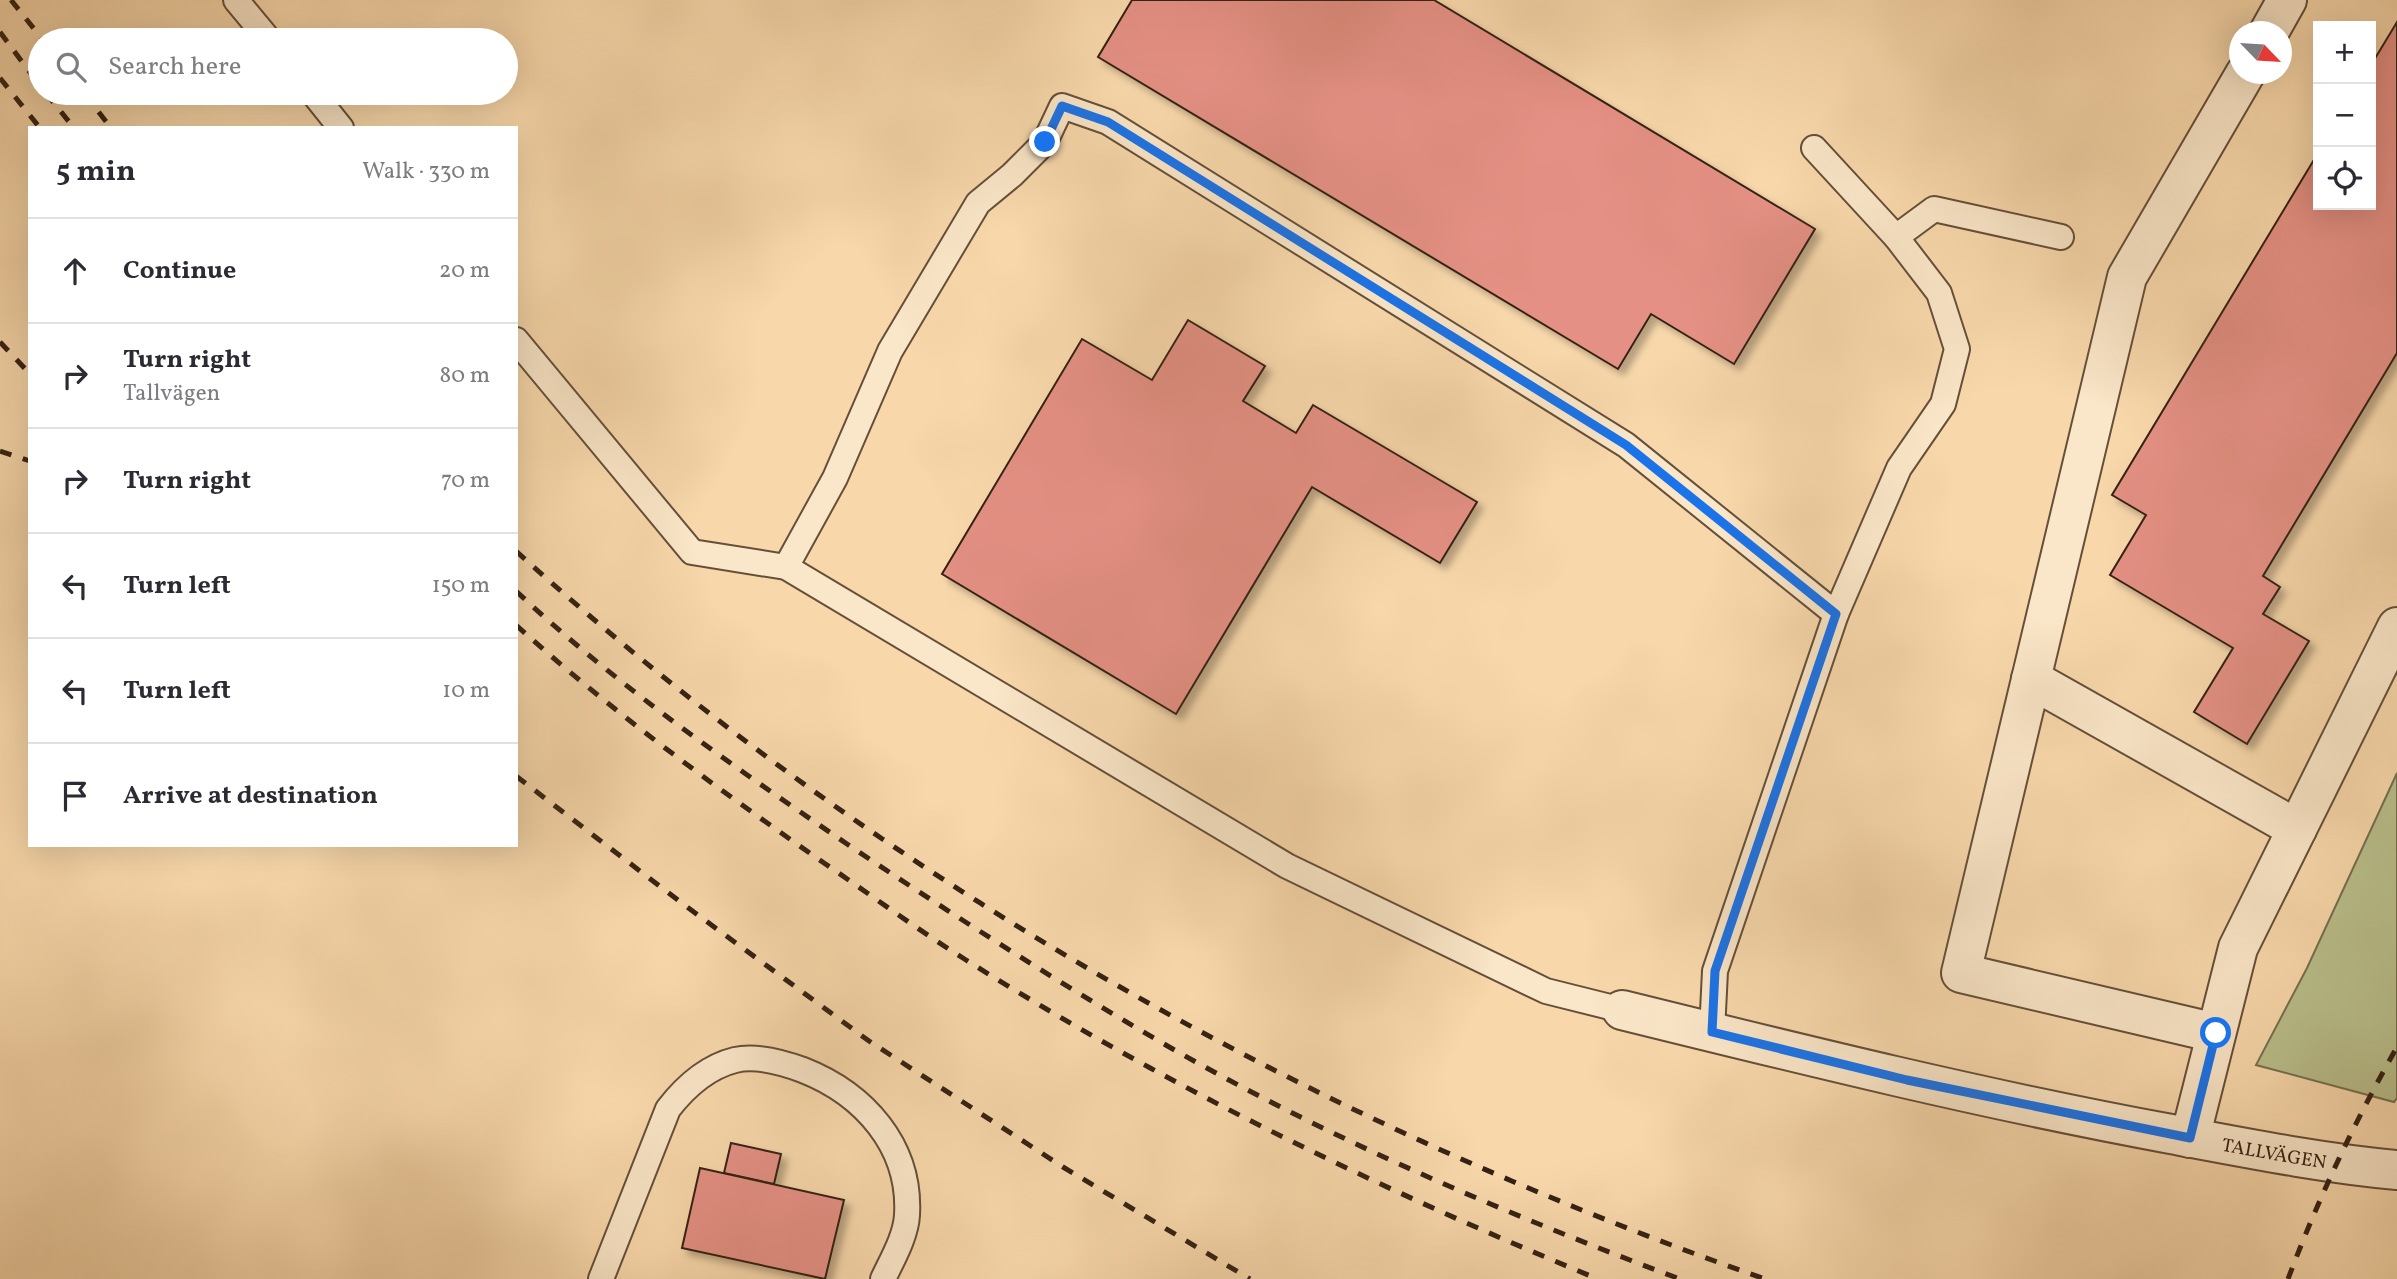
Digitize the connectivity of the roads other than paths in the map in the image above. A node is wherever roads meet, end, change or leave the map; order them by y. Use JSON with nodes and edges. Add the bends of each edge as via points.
{"nodes":[{"id":1,"x":236,"y":0,"type":"edge"},
{"id":2,"x":2287,"y":0,"type":"edge"},
{"id":3,"x":2275,"y":21,"type":"edge"},
{"id":4,"x":260,"y":28,"type":"edge"},
{"id":5,"x":2239,"y":84,"type":"edge"},
{"id":6,"x":323,"y":105,"type":"edge"},
{"id":7,"x":339,"y":126,"type":"edge"},
{"id":8,"x":1814,"y":148,"type":"dead end"},
{"id":9,"x":1896,"y":237,"type":"junction"},
{"id":10,"x":2061,"y":237,"type":"dead end"},
{"id":11,"x":518,"y":342,"type":"edge"},
{"id":12,"x":786,"y":567,"type":"junction"},
{"id":13,"x":1836,"y":614,"type":"junction"},
{"id":14,"x":2397,"y":627,"type":"edge"},
{"id":15,"x":2031,"y":679,"type":"junction"},
{"id":16,"x":2297,"y":829,"type":"junction"},
{"id":17,"x":1622,"y":1010,"type":"joint"},
{"id":18,"x":1712,"y":1032,"type":"junction"},
{"id":19,"x":2216,"y":1033,"type":"junction"},
{"id":20,"x":2190,"y":1138,"type":"junction"},
{"id":21,"x":2397,"y":1170,"type":"edge"},
{"id":22,"x":601,"y":1279,"type":"edge"},
{"id":23,"x":883,"y":1279,"type":"edge"}],
"edges":[{"from":1,"to":4,"type":"lane"},
{"from":2,"to":3,"type":"street"},
{"from":5,"to":15,"type":"street","via":[[2127,277]]},
{"from":6,"to":7,"type":"lane"},
{"from":8,"to":9,"type":"lane"},
{"from":9,"to":10,"type":"lane","via":[[1934,209]]},
{"from":9,"to":13,"type":"lane","via":[[1939,293],[1957,349],[1943,404],[1899,468]]},
{"from":11,"to":12,"type":"lane","via":[[692,552]]},
{"from":12,"to":13,"type":"lane","via":[[835,478],[890,351],[971,214],[1045,142],[1062,106],[1108,122],[1626,445]]},
{"from":12,"to":17,"type":"lane","via":[[1287,866],[1546,991]]},
{"from":13,"to":18,"type":"lane","via":[[1715,971]]},
{"from":14,"to":16,"type":"street"},
{"from":15,"to":16,"type":"street"},
{"from":15,"to":19,"type":"street","via":[[1961,973]]},
{"from":16,"to":19,"type":"street","via":[[2238,948]]},
{"from":17,"to":18,"type":"street","name":"TALLVÄGEN"},
{"from":18,"to":20,"type":"street","name":"TALLVÄGEN","via":[[1907,1080]]},
{"from":19,"to":20,"type":"street"},
{"from":20,"to":21,"type":"street","name":"TALLVÄGEN"},
{"from":22,"to":23,"type":"lane","via":[[668,1109],[684,1088],[710,1070],[736,1060],[759,1060],[787,1064],[843,1089],[884,1129],[900,1161],[907,1217]]}]}
